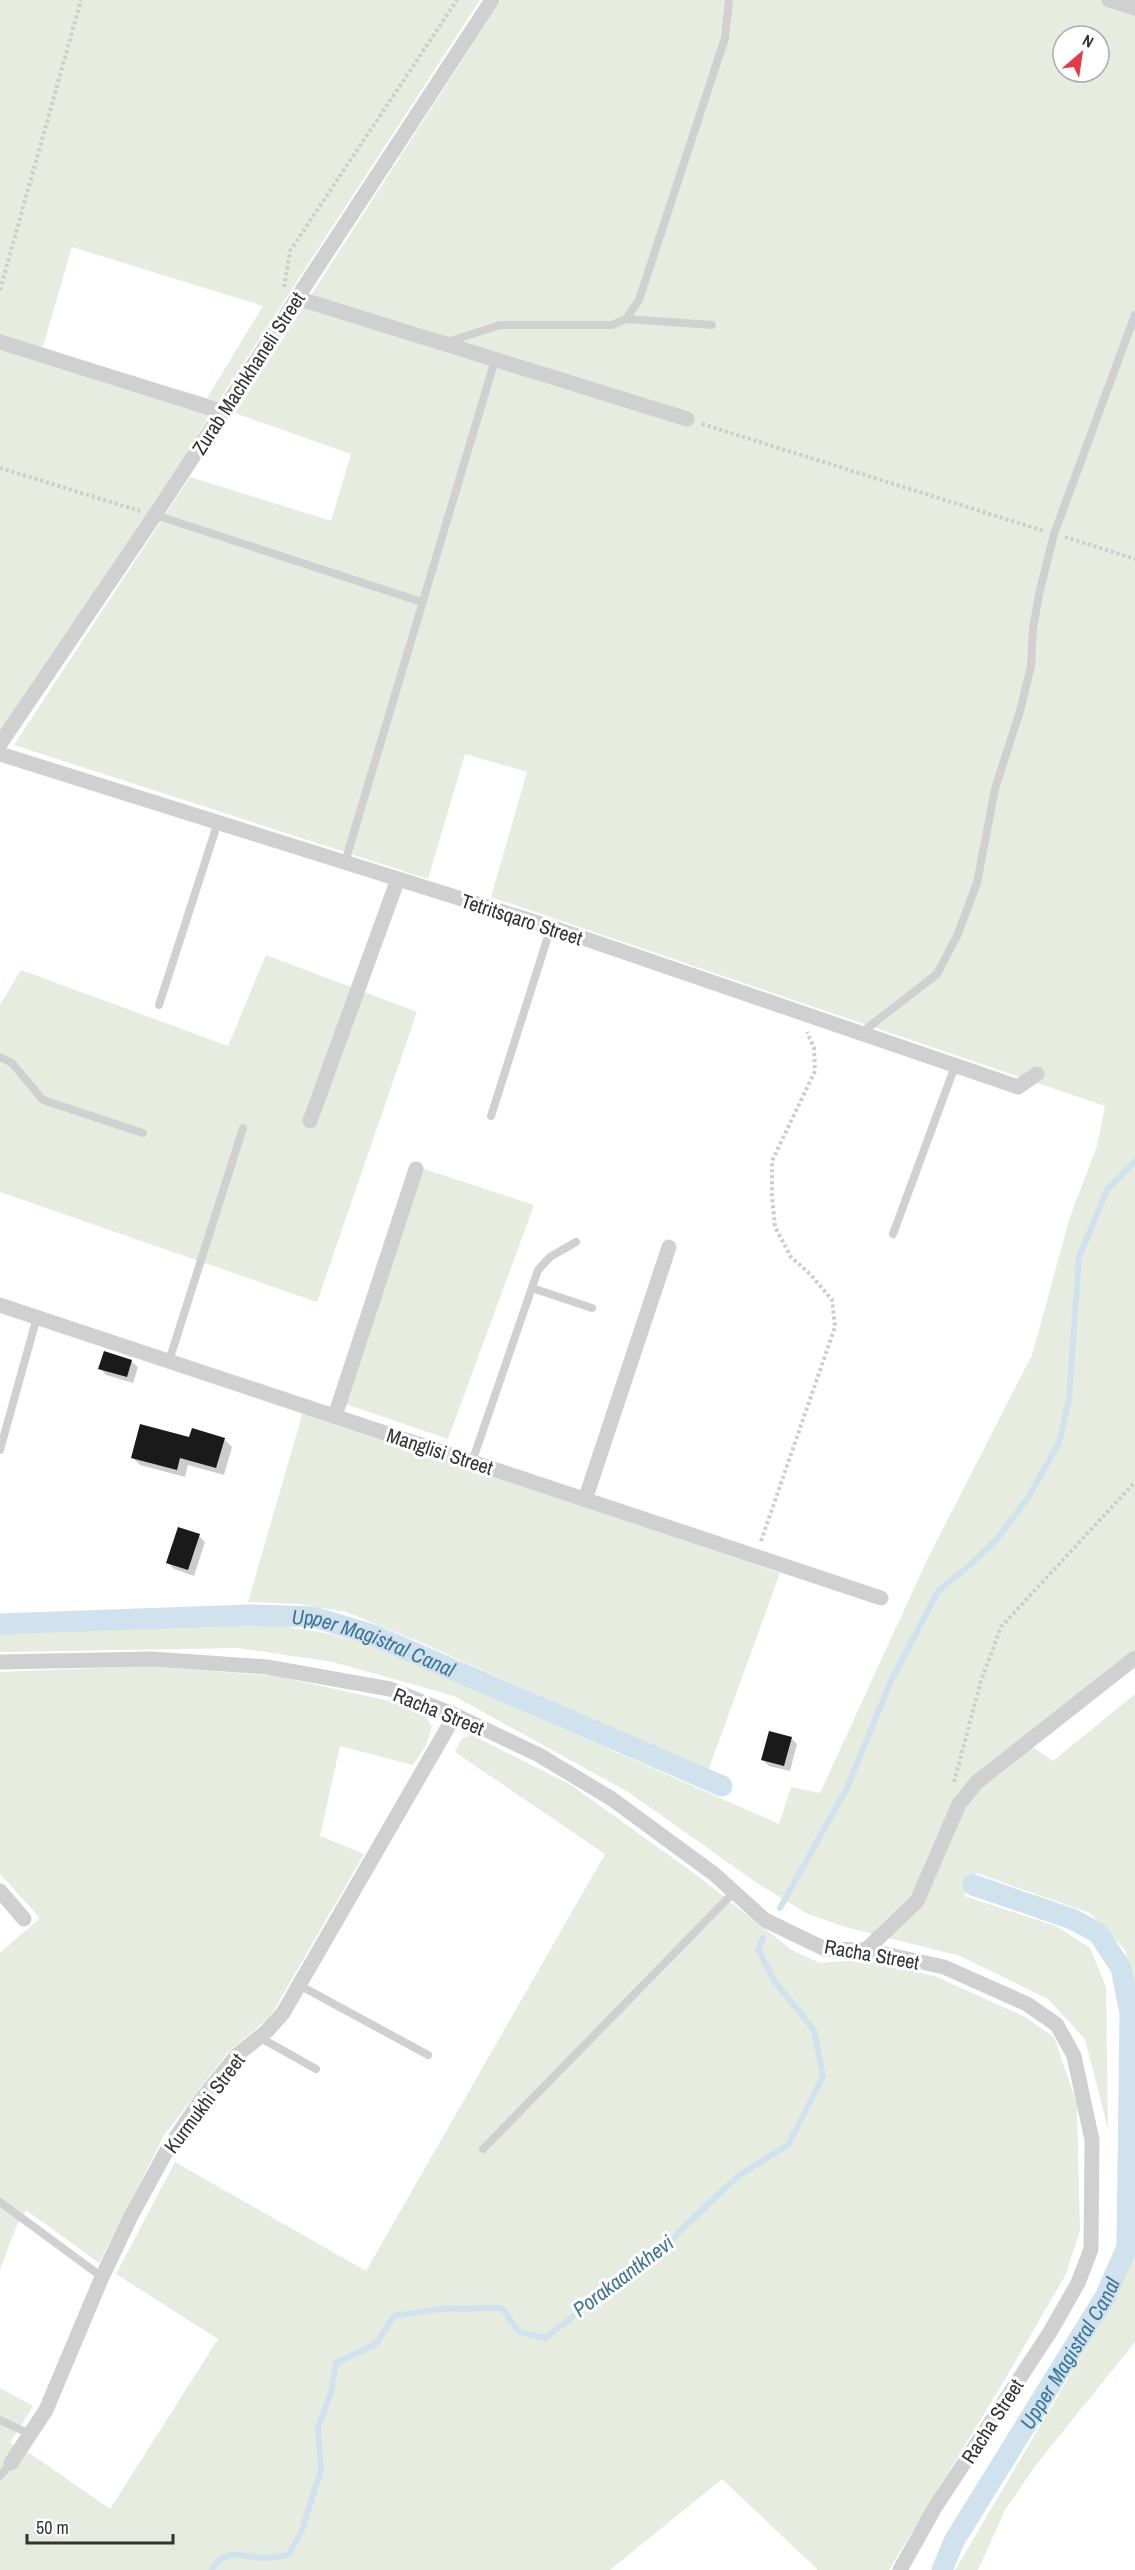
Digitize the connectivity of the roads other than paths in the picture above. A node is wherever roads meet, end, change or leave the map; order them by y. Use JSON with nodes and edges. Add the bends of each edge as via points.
{"nodes":[{"id":1,"x":492,"y":0,"type":"edge"},
{"id":2,"x":729,"y":0,"type":"edge"},
{"id":3,"x":1109,"y":0,"type":"edge"},
{"id":4,"x":1135,"y":8,"type":"edge"},
{"id":5,"x":297,"y":298,"type":"junction"},
{"id":6,"x":1135,"y":315,"type":"edge"},
{"id":7,"x":626,"y":319,"type":"junction"},
{"id":8,"x":712,"y":325,"type":"dead end"},
{"id":9,"x":0,"y":342,"type":"edge"},
{"id":10,"x":442,"y":343,"type":"junction"},
{"id":11,"x":495,"y":360,"type":"junction"},
{"id":12,"x":223,"y":412,"type":"junction"},
{"id":13,"x":687,"y":419,"type":"road end"},
{"id":14,"x":155,"y":515,"type":"junction"},
{"id":15,"x":422,"y":602,"type":"junction"},
{"id":16,"x":0,"y":744,"type":"edge"},
{"id":17,"x":0,"y":754,"type":"edge"},
{"id":18,"x":218,"y":822,"type":"junction"},
{"id":19,"x":345,"y":862,"type":"junction"},
{"id":20,"x":398,"y":879,"type":"junction"},
{"id":21,"x":551,"y":927,"type":"junction"},
{"id":22,"x":159,"y":1005,"type":"dead end"},
{"id":23,"x":861,"y":1033,"type":"junction"},
{"id":24,"x":0,"y":1057,"type":"edge"},
{"id":25,"x":955,"y":1066,"type":"junction"},
{"id":26,"x":1037,"y":1074,"type":"dead end"},
{"id":27,"x":490,"y":1116,"type":"dead end"},
{"id":28,"x":310,"y":1121,"type":"dead end"},
{"id":29,"x":243,"y":1128,"type":"dead end"},
{"id":30,"x":143,"y":1134,"type":"dead end"},
{"id":31,"x":416,"y":1169,"type":"dead end"},
{"id":32,"x":892,"y":1234,"type":"dead end"},
{"id":33,"x":576,"y":1242,"type":"dead end"},
{"id":34,"x":669,"y":1247,"type":"dead end"},
{"id":35,"x":532,"y":1288,"type":"junction"},
{"id":36,"x":0,"y":1305,"type":"edge"},
{"id":37,"x":592,"y":1308,"type":"dead end"},
{"id":38,"x":37,"y":1317,"type":"junction"},
{"id":39,"x":169,"y":1361,"type":"junction"},
{"id":40,"x":335,"y":1416,"type":"junction"},
{"id":41,"x":0,"y":1450,"type":"edge"},
{"id":42,"x":472,"y":1462,"type":"junction"},
{"id":43,"x":585,"y":1500,"type":"junction"},
{"id":44,"x":880,"y":1598,"type":"dead end"},
{"id":45,"x":1135,"y":1659,"type":"edge"},
{"id":46,"x":0,"y":1662,"type":"edge"},
{"id":47,"x":455,"y":1715,"type":"junction"},
{"id":48,"x":0,"y":1892,"type":"edge"},
{"id":49,"x":734,"y":1892,"type":"junction"},
{"id":50,"x":24,"y":1919,"type":"dead end"},
{"id":51,"x":866,"y":1950,"type":"junction"},
{"id":52,"x":299,"y":1985,"type":"junction"},
{"id":53,"x":260,"y":2037,"type":"junction"},
{"id":54,"x":428,"y":2055,"type":"dead end"},
{"id":55,"x":316,"y":2069,"type":"dead end"},
{"id":56,"x":483,"y":2149,"type":"dead end"},
{"id":57,"x":0,"y":2202,"type":"edge"},
{"id":58,"x":102,"y":2277,"type":"junction"},
{"id":59,"x":0,"y":2420,"type":"edge"},
{"id":60,"x":30,"y":2434,"type":"junction"},
{"id":61,"x":11,"y":2463,"type":"joint"},
{"id":62,"x":0,"y":2476,"type":"edge"},
{"id":63,"x":900,"y":2570,"type":"edge"}],
"edges":[{"from":1,"to":5,"type":"street","name":"Zurab Machkhaneli Street"},
{"from":2,"to":7,"type":"lane","via":[[725,38],[639,300]]},
{"from":3,"to":4,"type":"street"},
{"from":5,"to":10,"type":"street"},
{"from":5,"to":12,"type":"street","name":"Zurab Machkhaneli Street"},
{"from":6,"to":23,"type":"lane","via":[[1054,534],[1033,628],[1026,689],[995,789],[977,883],[957,936],[937,974]]},
{"from":7,"to":8,"type":"lane"},
{"from":7,"to":10,"type":"lane","via":[[612,325],[500,325]]},
{"from":9,"to":12,"type":"street"},
{"from":10,"to":11,"type":"street"},
{"from":11,"to":13,"type":"street"},
{"from":11,"to":15,"type":"lane"},
{"from":12,"to":14,"type":"street","name":"Zurab Machkhaneli Street"},
{"from":14,"to":15,"type":"lane"},
{"from":14,"to":16,"type":"street","name":"Zurab Machkhaneli Street"},
{"from":15,"to":19,"type":"lane"},
{"from":17,"to":18,"type":"street","name":"Tetritsqaro Street"},
{"from":18,"to":19,"type":"street","name":"Tetritsqaro Street"},
{"from":18,"to":22,"type":"lane"},
{"from":19,"to":20,"type":"street","name":"Tetritsqaro Street"},
{"from":20,"to":21,"type":"street","name":"Tetritsqaro Street"},
{"from":20,"to":28,"type":"street"},
{"from":21,"to":23,"type":"street","name":"Tetritsqaro Street"},
{"from":21,"to":27,"type":"lane"},
{"from":23,"to":25,"type":"street","name":"Tetritsqaro Street"},
{"from":24,"to":30,"type":"lane","via":[[12,1063],[44,1100]]},
{"from":25,"to":26,"type":"street","name":"Tetritsqaro Street","via":[[1018,1087]]},
{"from":25,"to":32,"type":"lane"},
{"from":29,"to":39,"type":"lane"},
{"from":31,"to":40,"type":"street"},
{"from":33,"to":35,"type":"lane","via":[[538,1269]]},
{"from":34,"to":43,"type":"street"},
{"from":35,"to":37,"type":"lane"},
{"from":35,"to":42,"type":"lane"},
{"from":36,"to":38,"type":"street","name":"Manglisi Street"},
{"from":38,"to":39,"type":"street","name":"Manglisi Street"},
{"from":38,"to":41,"type":"lane"},
{"from":39,"to":40,"type":"street","name":"Manglisi Street"},
{"from":40,"to":42,"type":"street","name":"Manglisi Street"},
{"from":42,"to":43,"type":"street","name":"Manglisi Street"},
{"from":43,"to":44,"type":"street","name":"Manglisi Street"},
{"from":45,"to":51,"type":"street","via":[[977,1782],[959,1804],[917,1901]]},
{"from":46,"to":47,"type":"street","name":"Racha Street","via":[[152,1659],[267,1667],[390,1689]]},
{"from":47,"to":49,"type":"street","name":"Racha Street","via":[[538,1755],[612,1799]]},
{"from":47,"to":52,"type":"street","name":"Kurmukhi Street"},
{"from":48,"to":50,"type":"street"},
{"from":49,"to":51,"type":"street","name":"Racha Street","via":[[765,1920],[825,1949]]},
{"from":49,"to":56,"type":"lane"},
{"from":51,"to":63,"type":"street","name":"Racha Street","via":[[944,1967],[1027,2004],[1057,2025],[1074,2056],[1092,2140],[1091,2249],[1078,2283],[934,2509]]},
{"from":52,"to":53,"type":"street","name":"Kurmukhi Street","via":[[284,2013]]},
{"from":52,"to":54,"type":"lane"},
{"from":53,"to":55,"type":"lane"},
{"from":53,"to":58,"type":"street","name":"Kurmukhi Street","via":[[237,2055],[166,2152]]},
{"from":57,"to":58,"type":"lane"},
{"from":58,"to":60,"type":"street","name":"Kurmukhi Street","via":[[46,2410]]},
{"from":59,"to":60,"type":"lane"},
{"from":60,"to":61,"type":"street","name":"Kurmukhi Street"},
{"from":61,"to":62,"type":"lane","name":"Kurmukhi Street"}]}
